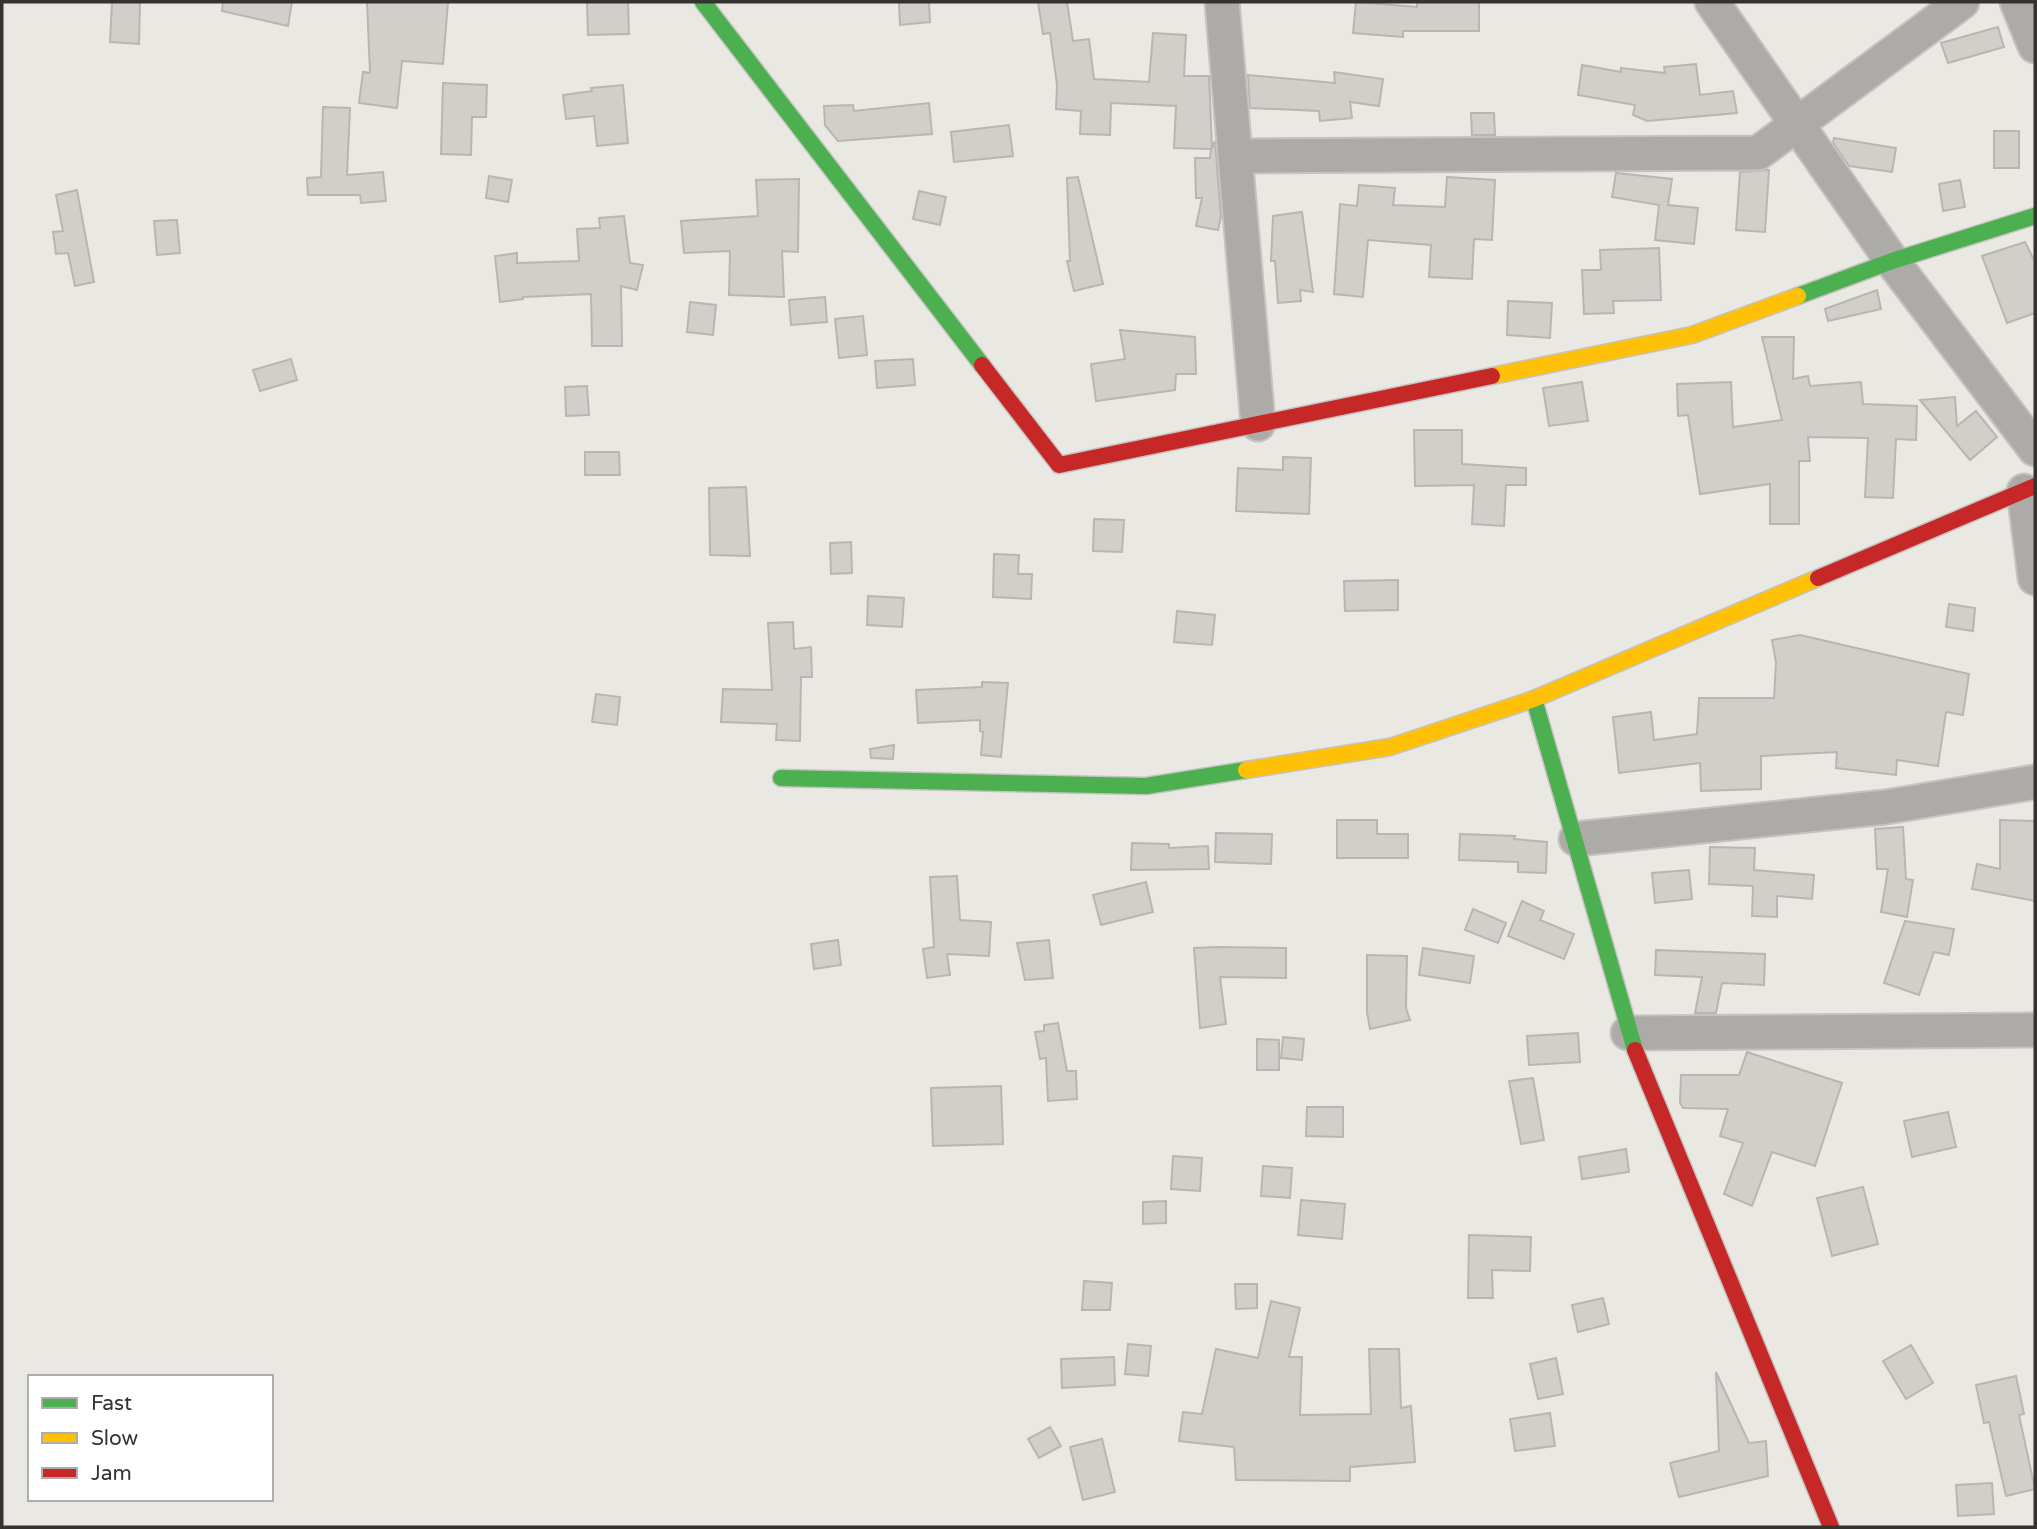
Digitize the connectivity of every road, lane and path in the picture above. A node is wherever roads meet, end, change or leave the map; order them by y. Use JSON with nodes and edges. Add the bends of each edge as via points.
{"nodes":[{"id":1,"x":703,"y":2,"type":"edge"},
{"id":2,"x":1222,"y":2,"type":"edge"},
{"id":3,"x":1712,"y":2,"type":"edge"},
{"id":4,"x":1962,"y":2,"type":"edge"},
{"id":5,"x":2017,"y":2,"type":"edge"},
{"id":6,"x":2035,"y":46,"type":"edge"},
{"id":7,"x":1797,"y":125,"type":"junction"},
{"id":8,"x":1235,"y":156,"type":"junction"},
{"id":9,"x":2035,"y":216,"type":"edge"},
{"id":10,"x":1892,"y":261,"type":"junction"},
{"id":11,"x":1258,"y":424,"type":"junction"},
{"id":12,"x":2035,"y":449,"type":"edge"},
{"id":13,"x":2030,"y":489,"type":"edge"},
{"id":14,"x":2035,"y":578,"type":"edge"},
{"id":15,"x":1534,"y":699,"type":"junction"},
{"id":16,"x":781,"y":778,"type":"dead end"},
{"id":17,"x":2035,"y":782,"type":"edge"},
{"id":18,"x":1576,"y":839,"type":"junction"},
{"id":19,"x":2035,"y":1030,"type":"edge"},
{"id":20,"x":1628,"y":1033,"type":"junction"},
{"id":21,"x":1831,"y":1527,"type":"edge"}],
"edges":[{"from":1,"to":11,"type":"street","via":[[1059,465]]},
{"from":2,"to":8,"type":"street"},
{"from":3,"to":7,"type":"street"},
{"from":4,"to":7,"type":"street"},
{"from":5,"to":6,"type":"street"},
{"from":7,"to":8,"type":"street","via":[[1758,153]]},
{"from":7,"to":10,"type":"street"},
{"from":8,"to":11,"type":"street"},
{"from":9,"to":10,"type":"street"},
{"from":10,"to":11,"type":"street","via":[[1692,335]]},
{"from":10,"to":12,"type":"street"},
{"from":13,"to":14,"type":"street"},
{"from":13,"to":15,"type":"street"},
{"from":15,"to":16,"type":"street","via":[[1390,747],[1146,786]]},
{"from":15,"to":18,"type":"street"},
{"from":17,"to":18,"type":"street","via":[[1886,807]]},
{"from":18,"to":20,"type":"street"},
{"from":19,"to":20,"type":"street"},
{"from":20,"to":21,"type":"street"}]}
